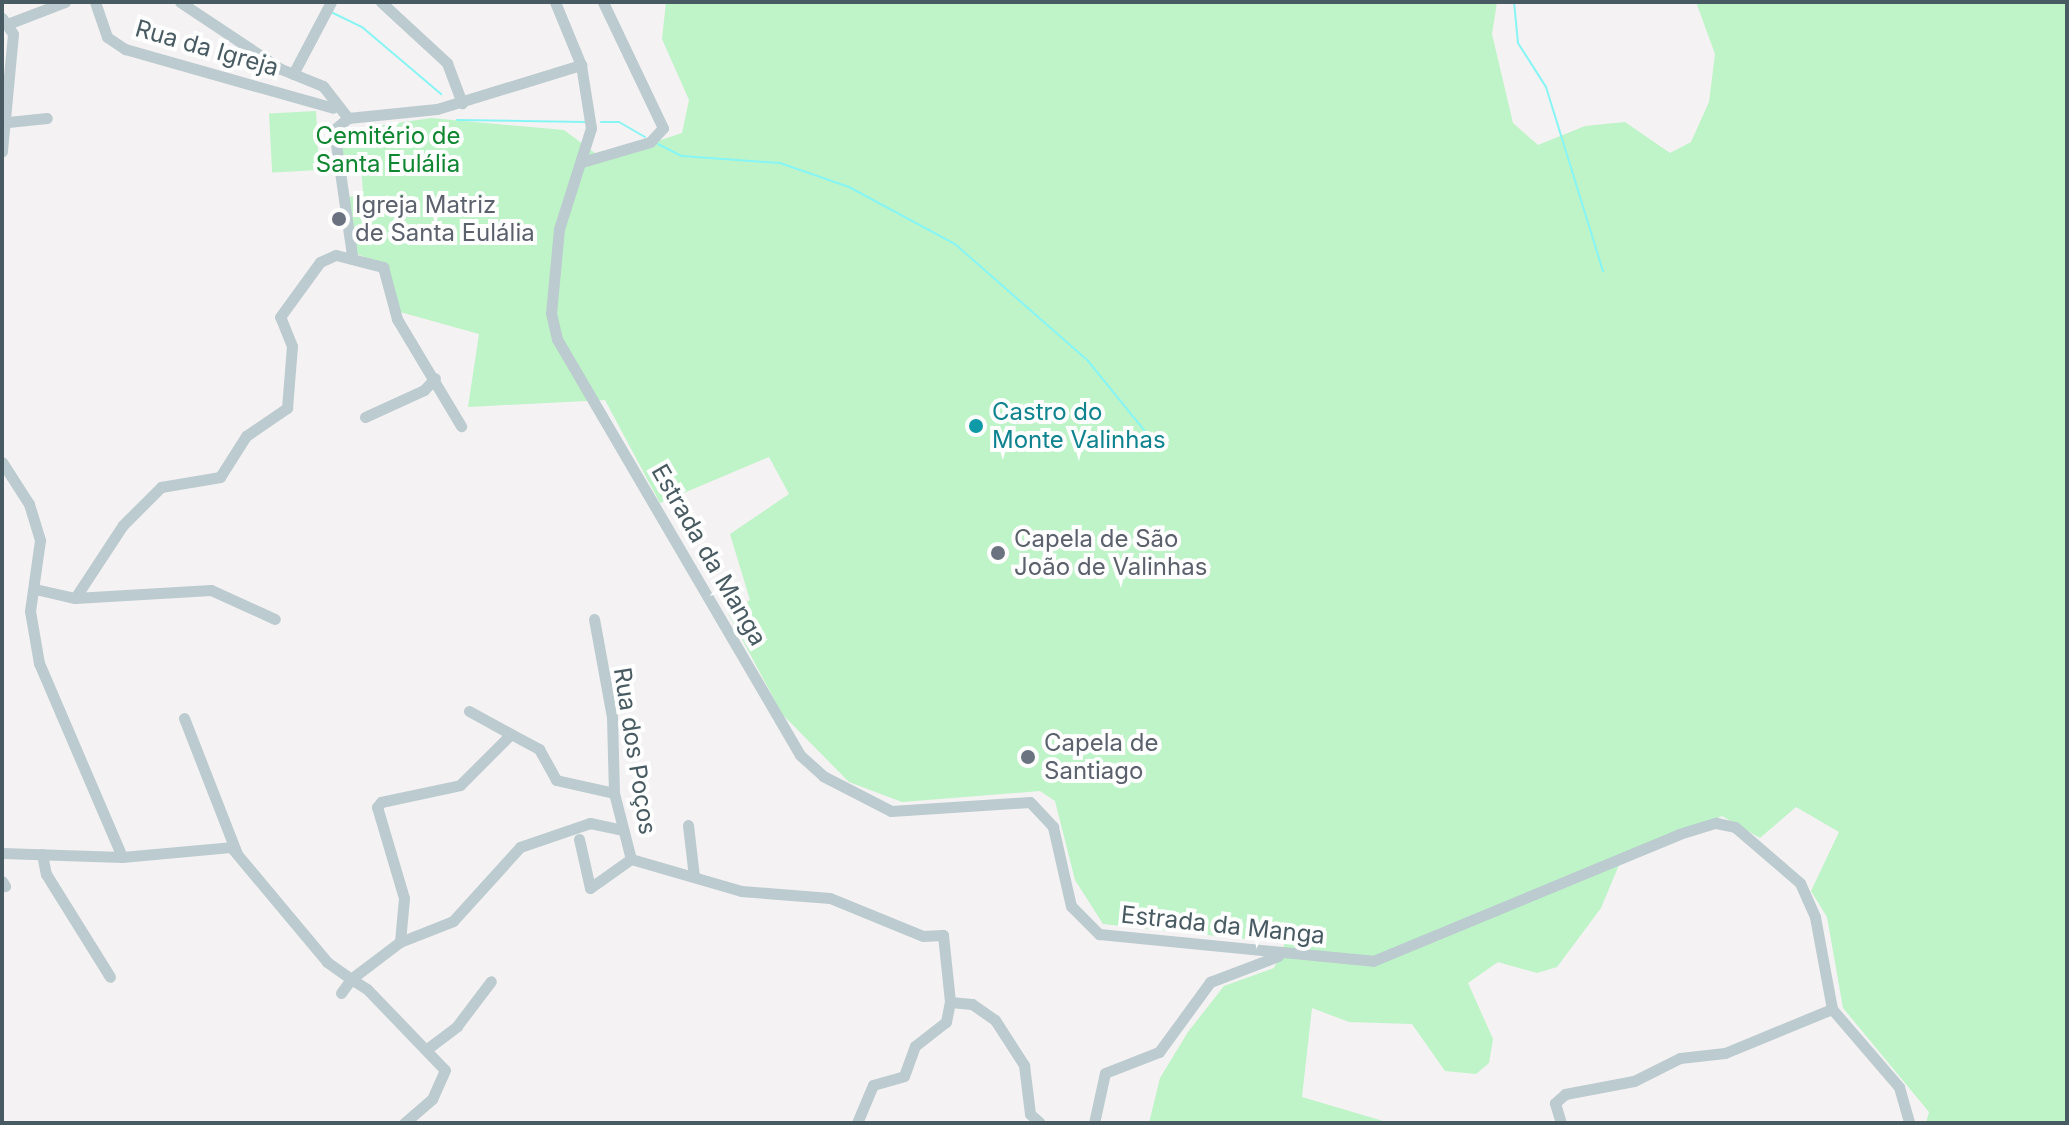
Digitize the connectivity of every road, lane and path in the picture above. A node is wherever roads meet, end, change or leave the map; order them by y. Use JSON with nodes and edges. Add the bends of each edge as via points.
{"nodes":[{"id":1,"x":65,"y":2,"type":"edge"},
{"id":2,"x":95,"y":2,"type":"edge"},
{"id":3,"x":180,"y":2,"type":"edge"},
{"id":4,"x":331,"y":2,"type":"edge"},
{"id":5,"x":381,"y":2,"type":"edge"},
{"id":6,"x":555,"y":2,"type":"edge"},
{"id":7,"x":603,"y":2,"type":"edge"},
{"id":8,"x":6,"y":21,"type":"edge"},
{"id":9,"x":581,"y":65,"type":"junction"},
{"id":10,"x":293,"y":74,"type":"junction"},
{"id":11,"x":462,"y":103,"type":"junction"},
{"id":12,"x":333,"y":108,"type":"dead end"},
{"id":13,"x":47,"y":118,"type":"dead end"},
{"id":14,"x":348,"y":118,"type":"junction"},
{"id":15,"x":8,"y":122,"type":"junction"},
{"id":16,"x":2,"y":151,"type":"edge"},
{"id":17,"x":582,"y":162,"type":"junction"},
{"id":18,"x":352,"y":255,"type":"junction"},
{"id":19,"x":435,"y":378,"type":"junction"},
{"id":20,"x":365,"y":417,"type":"dead end"},
{"id":21,"x":461,"y":426,"type":"dead end"},
{"id":22,"x":2,"y":462,"type":"edge"},
{"id":23,"x":35,"y":589,"type":"junction"},
{"id":24,"x":75,"y":598,"type":"junction"},
{"id":25,"x":275,"y":619,"type":"dead end"},
{"id":26,"x":594,"y":619,"type":"dead end"},
{"id":27,"x":469,"y":711,"type":"dead end"},
{"id":28,"x":184,"y":718,"type":"dead end"},
{"id":29,"x":511,"y":734,"type":"junction"},
{"id":30,"x":614,"y":793,"type":"junction"},
{"id":31,"x":688,"y":825,"type":"dead end"},
{"id":32,"x":622,"y":830,"type":"junction"},
{"id":33,"x":579,"y":839,"type":"dead end"},
{"id":34,"x":2,"y":853,"type":"edge"},
{"id":35,"x":42,"y":854,"type":"junction"},
{"id":36,"x":237,"y":854,"type":"junction"},
{"id":37,"x":122,"y":857,"type":"junction"},
{"id":38,"x":631,"y":859,"type":"junction"},
{"id":39,"x":694,"y":877,"type":"junction"},
{"id":40,"x":400,"y":942,"type":"junction"},
{"id":41,"x":1278,"y":956,"type":"junction"},
{"id":42,"x":110,"y":977,"type":"dead end"},
{"id":43,"x":351,"y":979,"type":"junction"},
{"id":44,"x":491,"y":981,"type":"dead end"},
{"id":45,"x":341,"y":993,"type":"dead end"},
{"id":46,"x":950,"y":1002,"type":"junction"},
{"id":47,"x":1832,"y":1009,"type":"junction"},
{"id":48,"x":427,"y":1049,"type":"junction"},
{"id":49,"x":404,"y":1123,"type":"edge"},
{"id":50,"x":857,"y":1123,"type":"edge"},
{"id":51,"x":1040,"y":1123,"type":"edge"},
{"id":52,"x":1094,"y":1123,"type":"edge"},
{"id":53,"x":1561,"y":1123,"type":"edge"},
{"id":54,"x":1909,"y":1123,"type":"edge"}],
"edges":[{"from":1,"to":8,"type":"street"},
{"from":2,"to":12,"type":"street","name":"Rua da Igreja","via":[[107,37],[125,49]]},
{"from":3,"to":10,"type":"street"},
{"from":4,"to":10,"type":"street"},
{"from":5,"to":11,"type":"street","via":[[447,63]]},
{"from":6,"to":9,"type":"street"},
{"from":7,"to":17,"type":"street","via":[[663,128],[650,142]]},
{"from":8,"to":15,"type":"street"},
{"from":9,"to":11,"type":"street"},
{"from":9,"to":17,"type":"street","via":[[591,128]]},
{"from":10,"to":14,"type":"street","via":[[323,86]]},
{"from":11,"to":14,"type":"street","via":[[384,119]]},
{"from":13,"to":15,"type":"street"},
{"from":14,"to":18,"type":"street","via":[[334,130]]},
{"from":15,"to":16,"type":"street"},
{"from":17,"to":41,"type":"street","name":"Estrada da Manga","via":[[559,229],[551,313],[557,339],[800,755],[823,776],[891,811],[1030,802],[1053,827],[1071,906],[1099,934]]},
{"from":18,"to":19,"type":"street","via":[[383,267],[397,319]]},
{"from":18,"to":24,"type":"street","via":[[320,262],[285,305],[280,317],[294,382],[287,408],[246,436],[220,477],[161,487],[123,525]]},
{"from":19,"to":20,"type":"street","via":[[424,390]]},
{"from":19,"to":21,"type":"street"},
{"from":22,"to":23,"type":"street","via":[[29,504],[40,540]]},
{"from":23,"to":24,"type":"street"},
{"from":23,"to":37,"type":"street","via":[[30,611],[39,663]]},
{"from":24,"to":25,"type":"street","via":[[211,590]]},
{"from":26,"to":30,"type":"street","name":"Rua dos Poços","via":[[612,717]]},
{"from":27,"to":29,"type":"street"},
{"from":28,"to":36,"type":"street"},
{"from":29,"to":30,"type":"street","via":[[539,749],[556,780]]},
{"from":29,"to":40,"type":"street","via":[[460,785],[377,807],[404,898]]},
{"from":30,"to":32,"type":"street","name":"Rua dos Poços"},
{"from":31,"to":39,"type":"street"},
{"from":32,"to":38,"type":"street","name":"Rua dos Poços"},
{"from":32,"to":40,"type":"street","via":[[590,823],[520,847],[453,921]]},
{"from":33,"to":38,"type":"street","via":[[590,888]]},
{"from":34,"to":35,"type":"street"},
{"from":35,"to":37,"type":"street"},
{"from":35,"to":42,"type":"street","via":[[46,874]]},
{"from":36,"to":37,"type":"street","via":[[199,844]]},
{"from":36,"to":43,"type":"street","via":[[327,962]]},
{"from":38,"to":39,"type":"street","name":"Rua dos Poços"},
{"from":39,"to":46,"type":"street","name":"Rua dos Poços","via":[[741,891],[830,898],[923,936],[943,935]]},
{"from":40,"to":43,"type":"street"},
{"from":41,"to":47,"type":"street","name":"Estrada da Manga","via":[[1373,961],[1407,951],[1716,823],[1735,827],[1800,883],[1815,917]]},
{"from":41,"to":52,"type":"street","via":[[1210,982],[1159,1052],[1105,1073]]},
{"from":43,"to":45,"type":"street"},
{"from":43,"to":48,"type":"street"},
{"from":44,"to":48,"type":"street","via":[[457,1026]]},
{"from":46,"to":50,"type":"street","via":[[946,1022],[915,1046],[904,1076],[873,1085]]},
{"from":46,"to":51,"type":"street","via":[[972,1004],[995,1020],[1024,1065],[1030,1114]]},
{"from":47,"to":53,"type":"street","via":[[1725,1053],[1680,1058],[1634,1081],[1565,1094],[1555,1103]]},
{"from":47,"to":54,"type":"street","via":[[1899,1087]]},
{"from":48,"to":49,"type":"street","via":[[448,1077]]}]}
